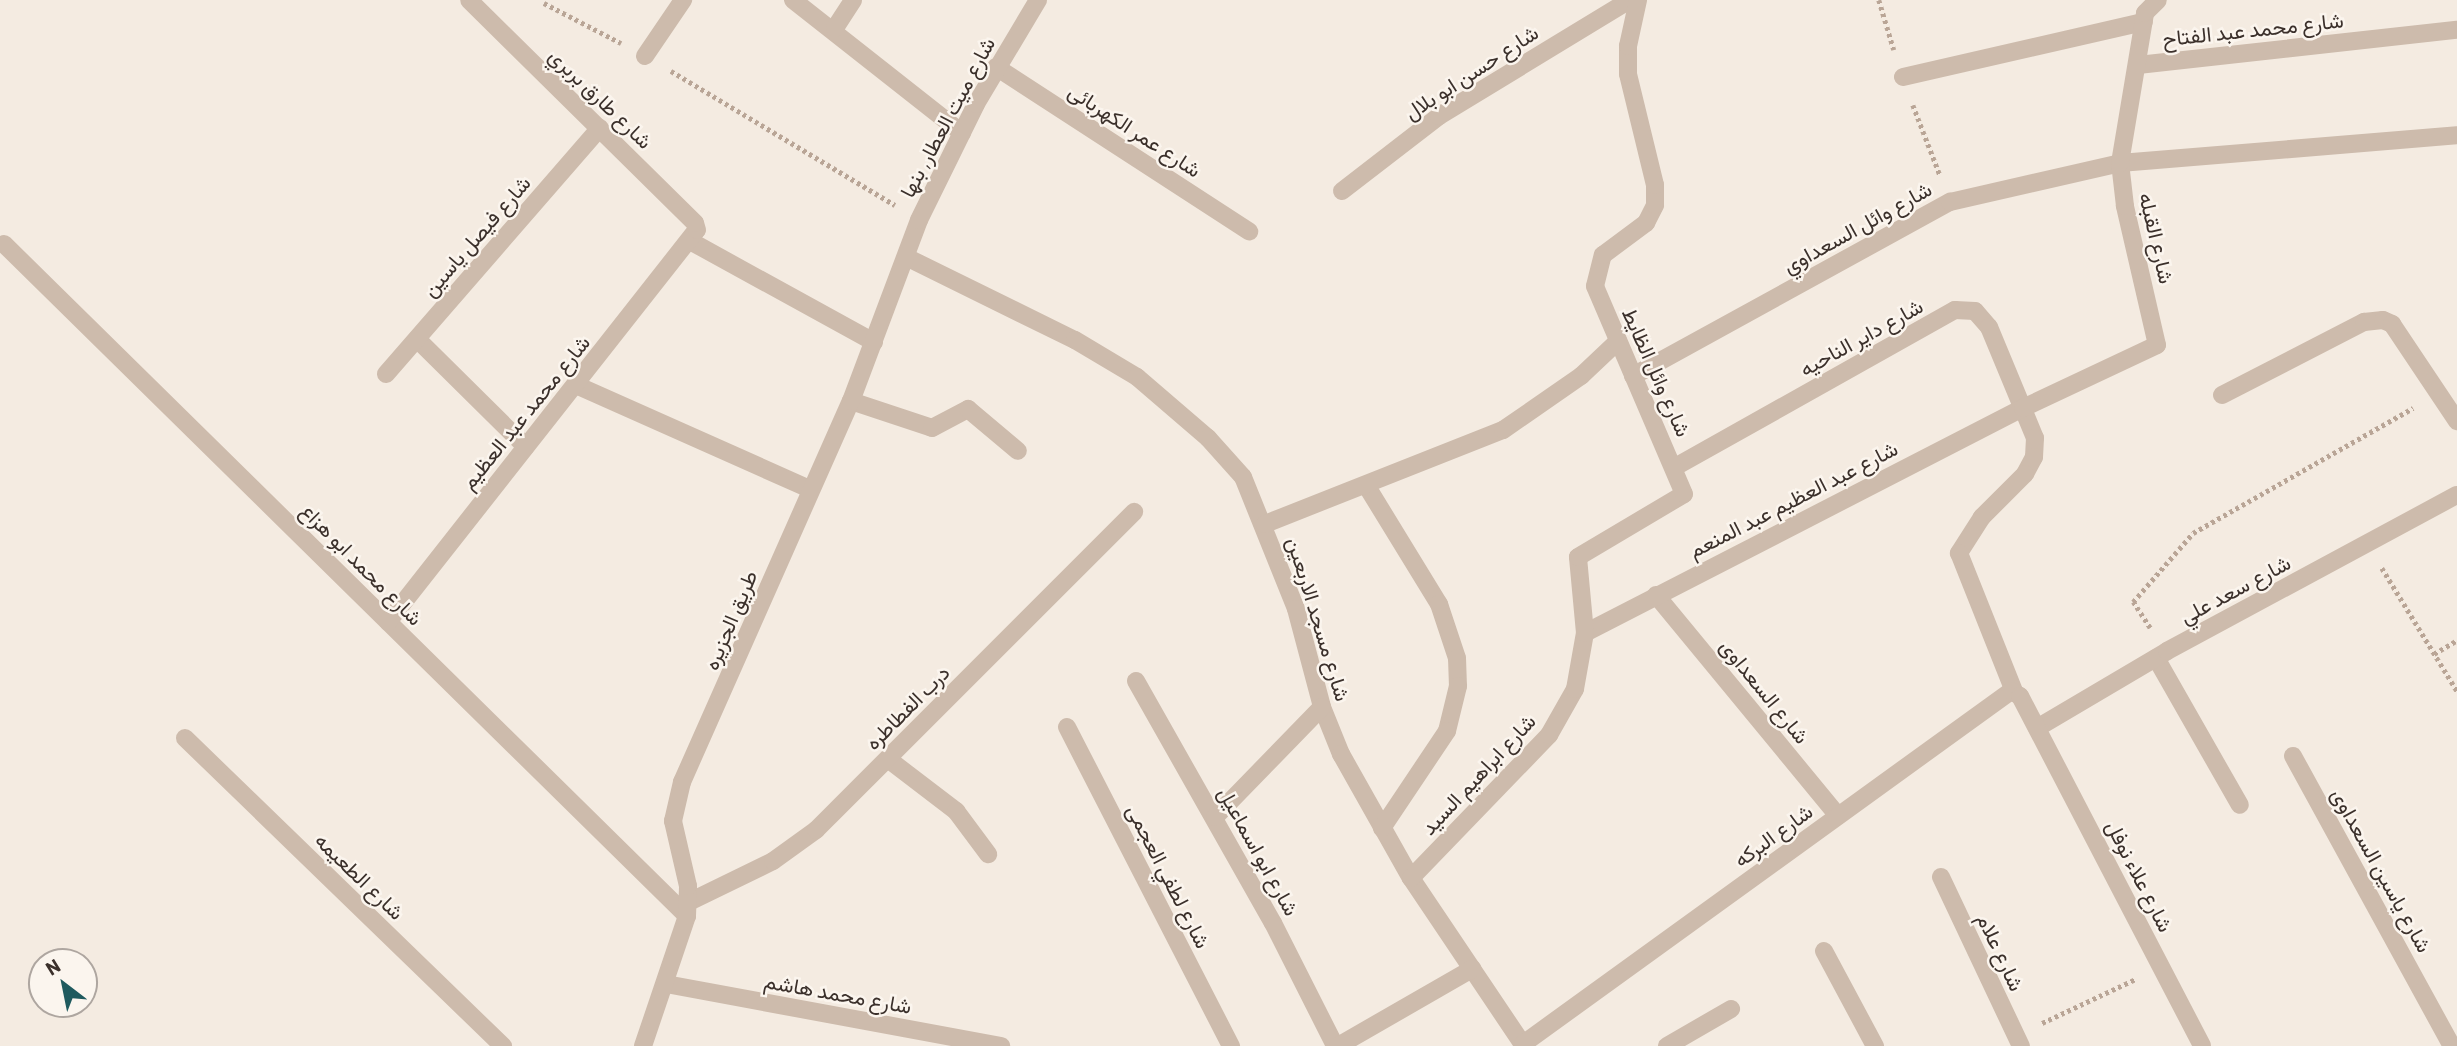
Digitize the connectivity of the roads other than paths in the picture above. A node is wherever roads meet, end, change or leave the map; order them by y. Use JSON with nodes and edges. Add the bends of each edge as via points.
{"nodes":[{"id":1,"x":468,"y":0,"type":"edge"},
{"id":2,"x":683,"y":0,"type":"edge"},
{"id":3,"x":793,"y":0,"type":"edge"},
{"id":4,"x":853,"y":0,"type":"edge"},
{"id":5,"x":1038,"y":0,"type":"edge"},
{"id":6,"x":1630,"y":0,"type":"edge"},
{"id":7,"x":1638,"y":0,"type":"edge"},
{"id":8,"x":2158,"y":0,"type":"edge"},
{"id":9,"x":2144,"y":22,"type":"junction"},
{"id":10,"x":835,"y":29,"type":"junction"},
{"id":11,"x":2457,"y":30,"type":"edge"},
{"id":12,"x":645,"y":56,"type":"road end"},
{"id":13,"x":2138,"y":65,"type":"junction"},
{"id":14,"x":996,"y":68,"type":"junction"},
{"id":15,"x":1903,"y":77,"type":"road end"},
{"id":16,"x":600,"y":128,"type":"junction"},
{"id":17,"x":962,"y":133,"type":"junction"},
{"id":18,"x":2457,"y":135,"type":"edge"},
{"id":19,"x":2120,"y":163,"type":"junction"},
{"id":20,"x":1342,"y":191,"type":"dead end"},
{"id":21,"x":919,"y":220,"type":"joint"},
{"id":22,"x":1250,"y":231,"type":"dead end"},
{"id":23,"x":694,"y":235,"type":"junction"},
{"id":24,"x":4,"y":244,"type":"dead end"},
{"id":25,"x":906,"y":257,"type":"junction"},
{"id":26,"x":417,"y":339,"type":"junction"},
{"id":27,"x":1618,"y":341,"type":"junction"},
{"id":28,"x":874,"y":342,"type":"junction"},
{"id":29,"x":386,"y":374,"type":"dead end"},
{"id":30,"x":1633,"y":376,"type":"junction"},
{"id":31,"x":576,"y":385,"type":"junction"},
{"id":32,"x":2222,"y":395,"type":"dead end"},
{"id":33,"x":851,"y":401,"type":"junction"},
{"id":34,"x":2023,"y":408,"type":"junction"},
{"id":35,"x":2457,"y":421,"type":"edge"},
{"id":36,"x":526,"y":447,"type":"junction"},
{"id":37,"x":1018,"y":451,"type":"dead end"},
{"id":38,"x":1675,"y":467,"type":"junction"},
{"id":39,"x":1366,"y":485,"type":"junction"},
{"id":40,"x":810,"y":489,"type":"junction"},
{"id":41,"x":2457,"y":495,"type":"edge"},
{"id":42,"x":1135,"y":512,"type":"dead end"},
{"id":43,"x":1265,"y":524,"type":"junction"},
{"id":44,"x":1656,"y":594,"type":"junction"},
{"id":45,"x":388,"y":622,"type":"junction"},
{"id":46,"x":1585,"y":633,"type":"junction"},
{"id":47,"x":2161,"y":655,"type":"junction"},
{"id":48,"x":1136,"y":681,"type":"dead end"},
{"id":49,"x":2014,"y":691,"type":"junction"},
{"id":50,"x":1322,"y":707,"type":"junction"},
{"id":51,"x":1067,"y":727,"type":"dead end"},
{"id":52,"x":2037,"y":728,"type":"junction"},
{"id":53,"x":186,"y":738,"type":"dead end"},
{"id":54,"x":2293,"y":756,"type":"dead end"},
{"id":55,"x":888,"y":758,"type":"junction"},
{"id":56,"x":2240,"y":805,"type":"dead end"},
{"id":57,"x":1838,"y":816,"type":"junction"},
{"id":58,"x":1215,"y":817,"type":"junction"},
{"id":59,"x":1382,"y":828,"type":"junction"},
{"id":60,"x":988,"y":854,"type":"dead end"},
{"id":61,"x":1941,"y":877,"type":"dead end"},
{"id":62,"x":1411,"y":878,"type":"junction"},
{"id":63,"x":688,"y":909,"type":"junction"},
{"id":64,"x":1824,"y":951,"type":"dead end"},
{"id":65,"x":1472,"y":969,"type":"junction"},
{"id":66,"x":666,"y":984,"type":"junction"},
{"id":67,"x":1731,"y":1009,"type":"dead end"},
{"id":68,"x":2019,"y":1041,"type":"edge"},
{"id":69,"x":953,"y":1042,"type":"edge"},
{"id":70,"x":2451,"y":1042,"type":"edge"},
{"id":71,"x":1523,"y":1045,"type":"edge"},
{"id":72,"x":503,"y":1046,"type":"edge"},
{"id":73,"x":643,"y":1046,"type":"edge"},
{"id":74,"x":1001,"y":1046,"type":"edge"},
{"id":75,"x":1231,"y":1046,"type":"edge"},
{"id":76,"x":1336,"y":1046,"type":"edge"},
{"id":77,"x":1667,"y":1046,"type":"edge"},
{"id":78,"x":1875,"y":1046,"type":"edge"},
{"id":79,"x":2202,"y":1046,"type":"edge"}],
"edges":[{"from":1,"to":16,"type":"street","name":"شارع طارق بربري"},
{"from":2,"to":12,"type":"street"},
{"from":3,"to":10,"type":"street"},
{"from":4,"to":10,"type":"street"},
{"from":5,"to":14,"type":"street","name":"شارع ميت العطار, بنها"},
{"from":6,"to":20,"type":"street","name":"شارع حسن ابو بلال","via":[[1440,116]]},
{"from":7,"to":27,"type":"street","name":"شارع وائل الظايط","via":[[1628,46],[1628,74],[1655,185],[1655,205],[1646,223],[1604,255],[1595,275],[1598,297]]},
{"from":8,"to":9,"type":"street","name":"شارع القبله","via":[[2148,8]]},
{"from":9,"to":13,"type":"street","name":"شارع القبله"},
{"from":9,"to":15,"type":"street","name":"شارع محمد عبد الفتاح"},
{"from":10,"to":17,"type":"street"},
{"from":11,"to":13,"type":"street","name":"شارع محمد عبد الفتاح"},
{"from":13,"to":19,"type":"street","name":"شارع القبله"},
{"from":14,"to":17,"type":"street","name":"شارع ميت العطار, بنها"},
{"from":14,"to":22,"type":"street","name":"شارع عمر الكهربائى"},
{"from":16,"to":23,"type":"street","name":"شارع طارق بربري","via":[[695,223]]},
{"from":16,"to":26,"type":"street","name":"شارع فيصل ياسين"},
{"from":17,"to":21,"type":"street","name":"شارع ميت العطار, بنها"},
{"from":18,"to":19,"type":"street"},
{"from":19,"to":30,"type":"street","name":"شارع وائل السعداوي","via":[[1950,202]]},
{"from":19,"to":34,"type":"street","name":"شارع القبله","via":[[2125,206],[2157,345]]},
{"from":21,"to":25,"type":"street","name":"طريق الجزيره"},
{"from":23,"to":28,"type":"street"},
{"from":23,"to":31,"type":"street","name":"شارع محمد عبد العظيم"},
{"from":24,"to":45,"type":"street","name":"شارع محمد ابو هزاع"},
{"from":25,"to":28,"type":"street","name":"طريق الجزيره"},
{"from":25,"to":43,"type":"street","name":"شارع مسجد الاربعين","via":[[1074,340],[1137,377],[1208,438],[1243,477]]},
{"from":26,"to":29,"type":"street","name":"شارع فيصل ياسين"},
{"from":26,"to":36,"type":"street"},
{"from":27,"to":30,"type":"street","name":"شارع وائل الظايط"},
{"from":27,"to":39,"type":"street","via":[[1561,391],[1503,430]]},
{"from":28,"to":33,"type":"street","name":"طريق الجزيره"},
{"from":30,"to":38,"type":"street","name":"شارع وائل الظايط"},
{"from":31,"to":36,"type":"street","name":"شارع محمد عبد العظيم"},
{"from":31,"to":40,"type":"street"},
{"from":32,"to":35,"type":"street","via":[[2373,319],[2392,324]]},
{"from":33,"to":37,"type":"street","via":[[932,428],[968,409]]},
{"from":33,"to":40,"type":"street","name":"طريق الجزيره"},
{"from":34,"to":38,"type":"street","name":"شارع داير الناحيه","via":[[1989,327],[1968,308],[1955,310]]},
{"from":34,"to":44,"type":"street","name":"شارع عبد العظيم عبد المنعم"},
{"from":34,"to":49,"type":"street","via":[[2035,438],[2034,457],[2025,474],[1982,517],[1959,553]]},
{"from":36,"to":45,"type":"street","name":"شارع محمد عبد العظيم"},
{"from":38,"to":46,"type":"street","name":"شارع ابراهيم السيد","via":[[1682,498],[1578,557]]},
{"from":39,"to":43,"type":"street"},
{"from":39,"to":59,"type":"street","via":[[1439,604],[1457,658],[1458,686],[1447,731]]},
{"from":40,"to":63,"type":"street","name":"طريق الجزيره","via":[[676,802],[673,821]]},
{"from":41,"to":47,"type":"street","name":"شارع سعد علي"},
{"from":42,"to":55,"type":"street","name":"درب الفطاطره"},
{"from":43,"to":50,"type":"street","name":"شارع مسجد الاربعين","via":[[1296,609]]},
{"from":44,"to":46,"type":"street","name":"شارع عبد العظيم عبد المنعم"},
{"from":44,"to":57,"type":"street","name":"شارع السعداوى"},
{"from":45,"to":63,"type":"street","name":"شارع محمد ابو هزاع"},
{"from":46,"to":62,"type":"street","name":"شارع ابراهيم السيد","via":[[1575,688],[1549,735]]},
{"from":47,"to":52,"type":"street","name":"شارع سعد علي"},
{"from":47,"to":56,"type":"street"},
{"from":48,"to":58,"type":"street","name":"شارع ابو اسماعيل"},
{"from":49,"to":52,"type":"street"},
{"from":49,"to":57,"type":"street","name":"شارع البركه"},
{"from":50,"to":58,"type":"street"},
{"from":50,"to":59,"type":"street","name":"شارع مسجد الاربعين","via":[[1341,754]]},
{"from":51,"to":75,"type":"street","name":"شارع لطفي العجمى"},
{"from":52,"to":79,"type":"street","name":"شارع علاء نوفل"},
{"from":53,"to":72,"type":"street","name":"شارع الطعيمه"},
{"from":54,"to":70,"type":"street","name":"شارع ياسين السعداوى"},
{"from":55,"to":60,"type":"street","via":[[956,811]]},
{"from":55,"to":63,"type":"street","name":"درب الفطاطره","via":[[796,846]]},
{"from":57,"to":71,"type":"street","name":"شارع البركه"},
{"from":58,"to":76,"type":"street","name":"شارع ابو اسماعيل"},
{"from":59,"to":62,"type":"street","name":"شارع مسجد الاربعين"},
{"from":61,"to":68,"type":"street","name":"شارع علام"},
{"from":62,"to":65,"type":"street","name":"شارع مسجد الاربعين"},
{"from":63,"to":66,"type":"street","name":"طريق الجزيره"},
{"from":64,"to":78,"type":"street"},
{"from":65,"to":71,"type":"street","name":"شارع مسجد الاربعين"},
{"from":65,"to":76,"type":"street"},
{"from":66,"to":69,"type":"street","name":"شارع محمد هاشم"},
{"from":66,"to":73,"type":"street","name":"طريق الجزيره"},
{"from":67,"to":77,"type":"street"},
{"from":69,"to":74,"type":"street","name":"شارع محمد هاشم"}]}
